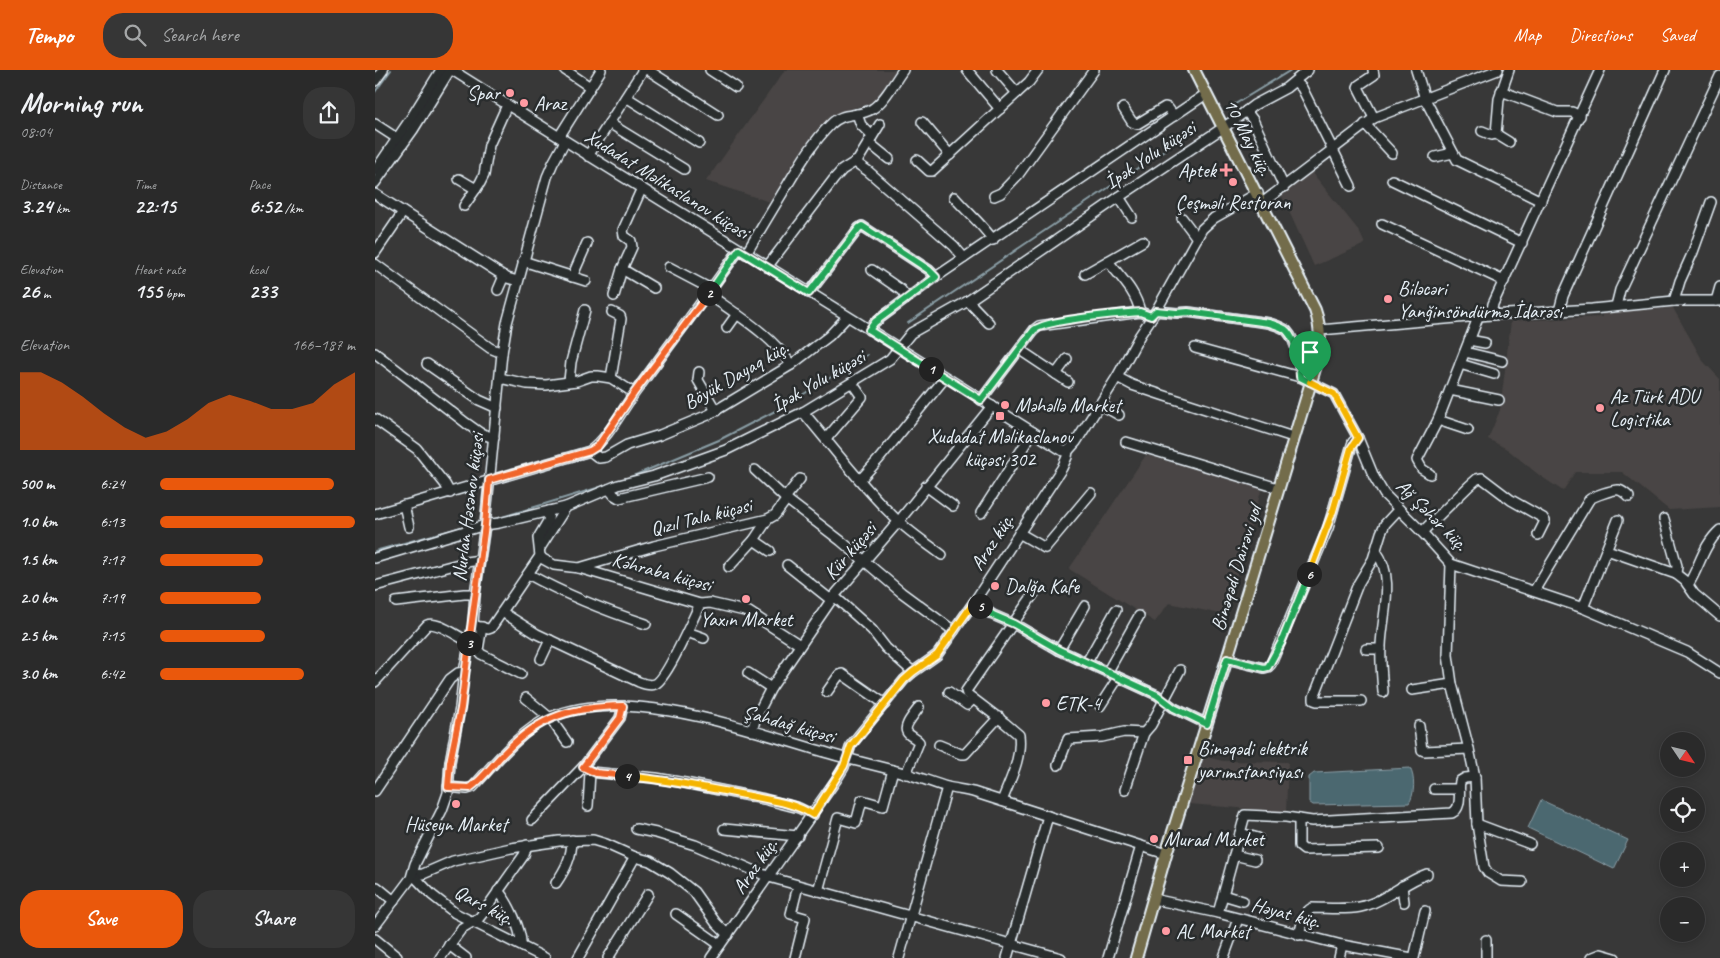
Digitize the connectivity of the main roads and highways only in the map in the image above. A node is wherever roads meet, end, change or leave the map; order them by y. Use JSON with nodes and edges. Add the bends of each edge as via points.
{"nodes":[{"id":1,"x":1194,"y":70,"type":"edge"},
{"id":2,"x":1260,"y":198,"type":"joint"},
{"id":3,"x":1136,"y":958,"type":"edge"}],
"edges":[{"from":1,"to":2,"type":"main road","name":"10 May küç."},
{"from":2,"to":3,"type":"main road","name":"Binəqədi Dairəvi yol","via":[[1315,310],[1320,349]]}]}
